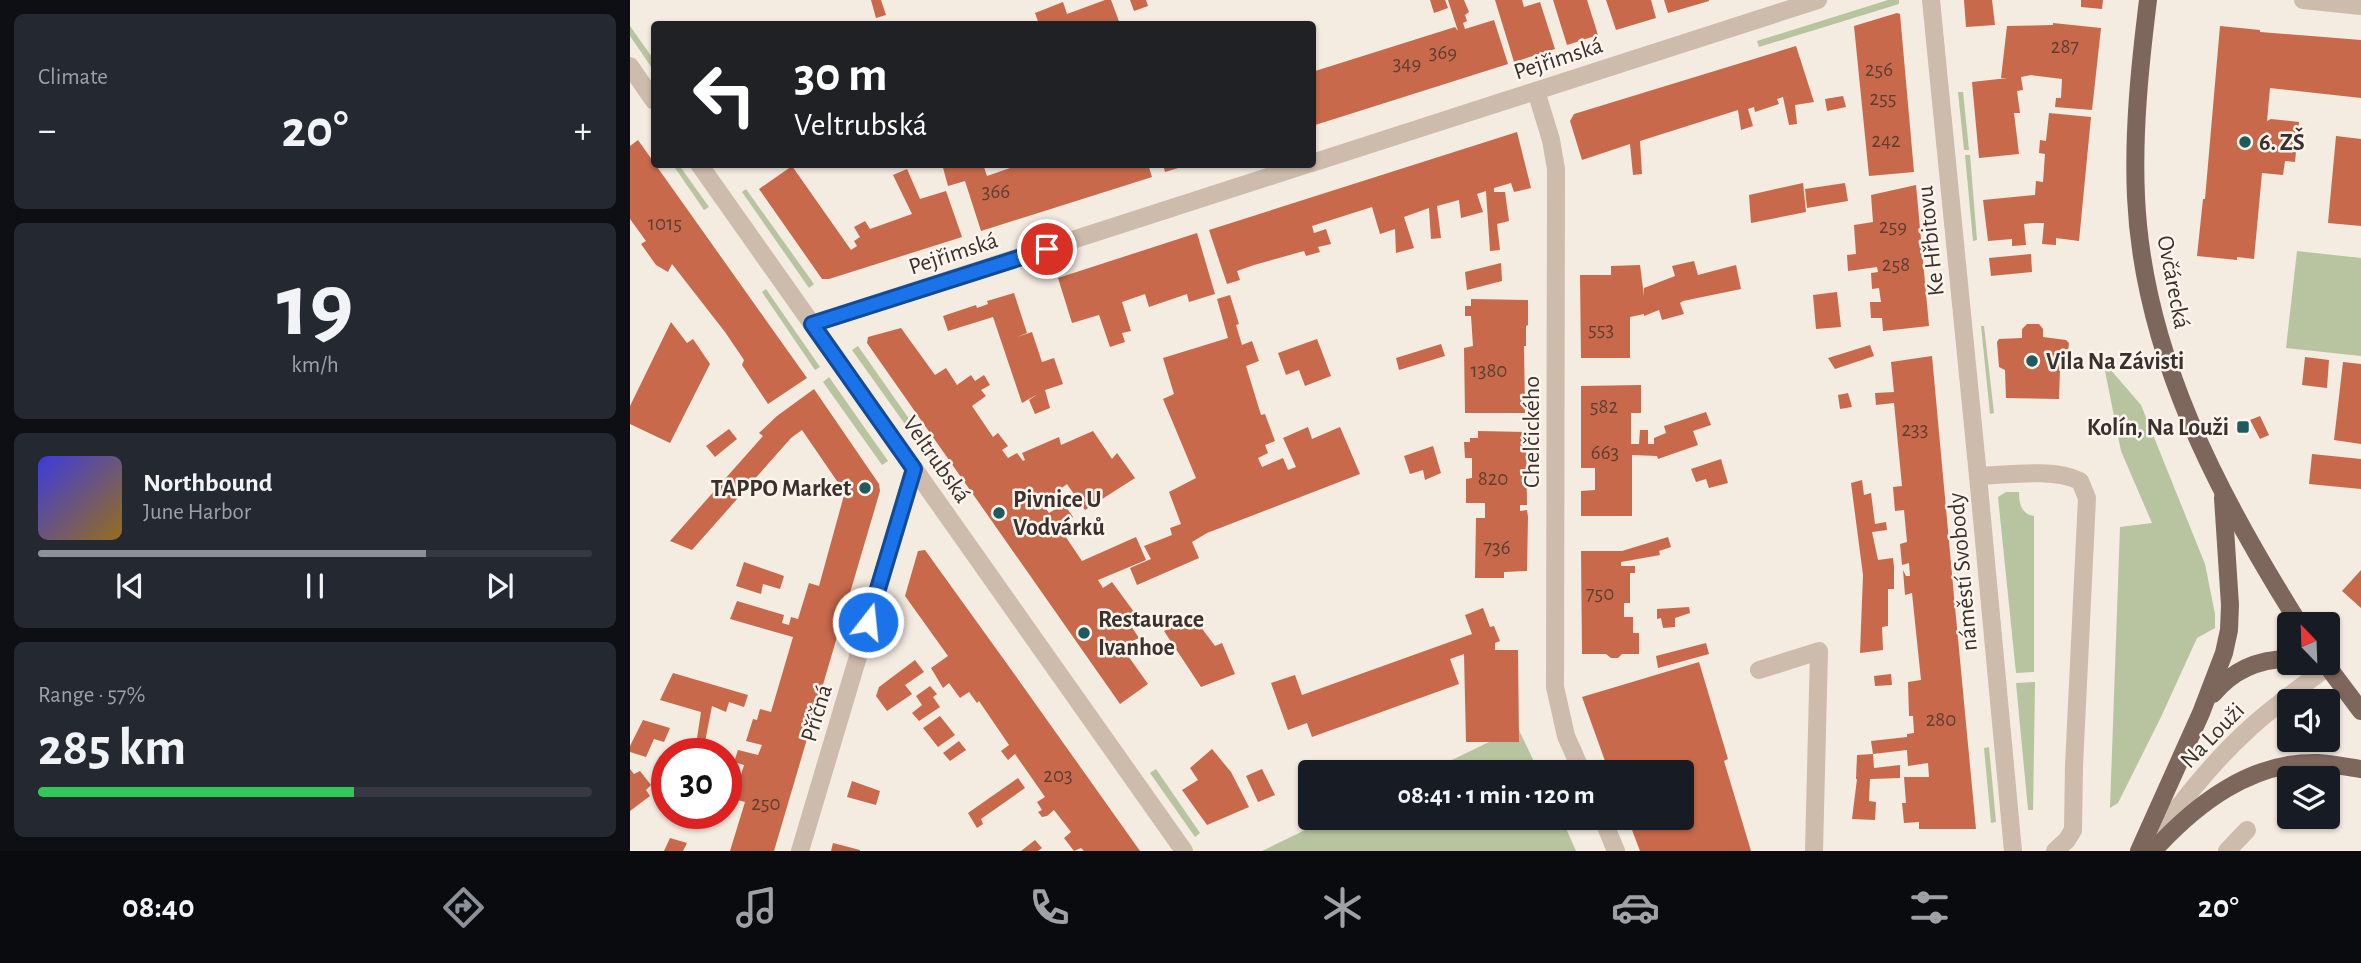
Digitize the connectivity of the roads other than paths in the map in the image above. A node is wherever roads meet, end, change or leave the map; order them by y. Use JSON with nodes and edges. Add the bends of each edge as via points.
{"nodes":[{"id":1,"x":1818,"y":0,"type":"edge"},
{"id":2,"x":1931,"y":0,"type":"edge"},
{"id":3,"x":2148,"y":0,"type":"edge"},
{"id":4,"x":2302,"y":0,"type":"edge"},
{"id":5,"x":2361,"y":6,"type":"edge"},
{"id":6,"x":630,"y":66,"type":"edge"},
{"id":7,"x":1536,"y":91,"type":"junction"},
{"id":8,"x":651,"y":97,"type":"edge"},
{"id":9,"x":1316,"y":162,"type":"edge"},
{"id":10,"x":702,"y":168,"type":"edge"},
{"id":11,"x":1298,"y":168,"type":"edge"},
{"id":12,"x":812,"y":324,"type":"junction"},
{"id":13,"x":914,"y":469,"type":"junction"},
{"id":14,"x":1978,"y":476,"type":"junction"},
{"id":15,"x":2223,"y":491,"type":"junction"},
{"id":16,"x":2293,"y":612,"type":"edge"},
{"id":17,"x":2277,"y":659,"type":"edge"},
{"id":18,"x":1759,"y":670,"type":"dead end"},
{"id":19,"x":2308,"y":676,"type":"edge"},
{"id":20,"x":2331,"y":676,"type":"edge"},
{"id":21,"x":2361,"y":712,"type":"edge"},
{"id":22,"x":2201,"y":713,"type":"junction"},
{"id":23,"x":1577,"y":760,"type":"edge"},
{"id":24,"x":2361,"y":769,"type":"edge"},
{"id":25,"x":1607,"y":830,"type":"edge"},
{"id":26,"x":2247,"y":830,"type":"dead end"},
{"id":27,"x":800,"y":851,"type":"edge"},
{"id":28,"x":1184,"y":851,"type":"edge"},
{"id":29,"x":1616,"y":851,"type":"edge"},
{"id":30,"x":1814,"y":851,"type":"edge"},
{"id":31,"x":2013,"y":851,"type":"edge"},
{"id":32,"x":2055,"y":851,"type":"edge"},
{"id":33,"x":2139,"y":851,"type":"edge"},
{"id":34,"x":2146,"y":851,"type":"edge"},
{"id":35,"x":2152,"y":851,"type":"edge"},
{"id":36,"x":2227,"y":851,"type":"edge"}],
"edges":[{"from":1,"to":7,"type":"street","name":"Pejřimská"},
{"from":2,"to":14,"type":"street","name":"Ke Hřbitovu"},
{"from":3,"to":15,"type":"main road","name":"Ovčárecká","via":[[2136,124],[2139,237],[2149,300],[2167,363]]},
{"from":4,"to":5,"type":"street"},
{"from":6,"to":8,"type":"street"},
{"from":7,"to":9,"type":"street","name":"Pejřimská"},
{"from":7,"to":23,"type":"street","name":"Chelčického","via":[[1556,169],[1555,687]]},
{"from":10,"to":12,"type":"street","name":"Veltrubská"},
{"from":11,"to":12,"type":"street","name":"Pejřimská"},
{"from":12,"to":13,"type":"street","name":"Veltrubská"},
{"from":13,"to":27,"type":"street","name":"Příčná"},
{"from":13,"to":28,"type":"street","name":"Veltrubská"},
{"from":14,"to":31,"type":"street","name":"náměstí Svobody"},
{"from":14,"to":32,"type":"street","name":"náměstí Svobody","via":[[2070,477],[2080,481],[2087,498],[2073,830]]},
{"from":15,"to":16,"type":"main road","name":"Ovčárecká"},
{"from":15,"to":22,"type":"main road","via":[[2229,630]]},
{"from":17,"to":22,"type":"main road","via":[[2225,679]]},
{"from":18,"to":30,"type":"street","via":[[1819,651]]},
{"from":19,"to":34,"type":"street","name":"Na Louži","via":[[2221,756]]},
{"from":20,"to":21,"type":"main road"},
{"from":22,"to":33,"type":"main road"},
{"from":24,"to":35,"type":"main road","via":[[2289,765],[2246,777],[2199,806]]},
{"from":25,"to":29,"type":"street"},
{"from":26,"to":36,"type":"street"}]}
